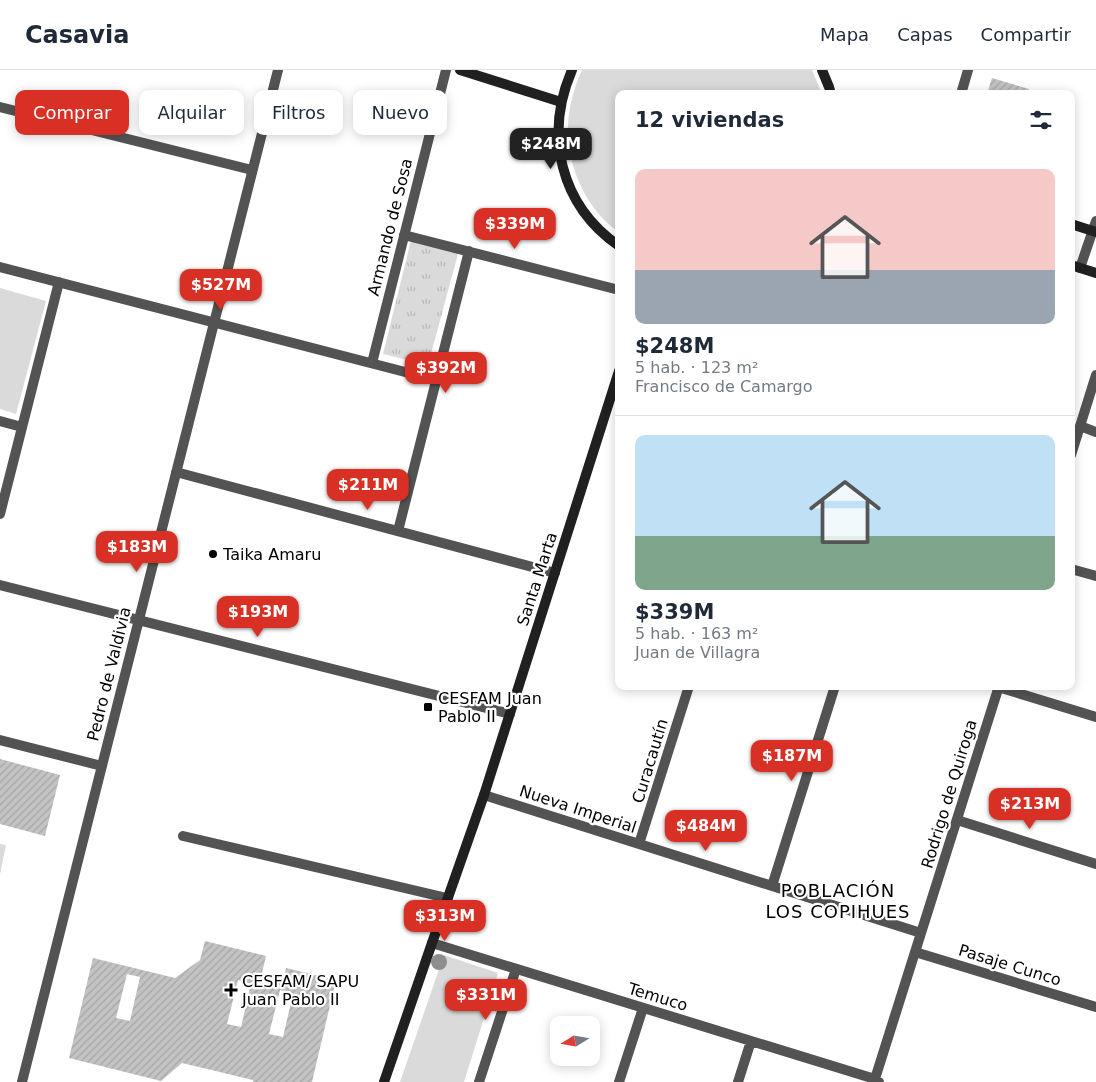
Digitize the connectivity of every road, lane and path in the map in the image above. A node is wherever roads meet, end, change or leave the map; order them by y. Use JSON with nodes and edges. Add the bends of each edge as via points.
{"nodes":[{"id":1,"x":278,"y":70,"type":"edge"},
{"id":2,"x":446,"y":70,"type":"edge"},
{"id":3,"x":460,"y":70,"type":"edge"},
{"id":4,"x":572,"y":70,"type":"edge"},
{"id":5,"x":822,"y":70,"type":"edge"},
{"id":6,"x":968,"y":70,"type":"edge"},
{"id":7,"x":830,"y":90,"type":"edge"},
{"id":8,"x":961,"y":90,"type":"edge"},
{"id":9,"x":561,"y":102,"type":"junction"},
{"id":10,"x":0,"y":107,"type":"edge"},
{"id":11,"x":252,"y":170,"type":"junction"},
{"id":12,"x":1075,"y":225,"type":"edge"},
{"id":13,"x":1095,"y":228,"type":"edge"},
{"id":14,"x":404,"y":234,"type":"junction"},
{"id":15,"x":615,"y":243,"type":"edge"},
{"id":16,"x":469,"y":251,"type":"junction"},
{"id":17,"x":1076,"y":266,"type":"edge"},
{"id":18,"x":0,"y":267,"type":"edge"},
{"id":19,"x":1096,"y":273,"type":"edge"},
{"id":20,"x":59,"y":282,"type":"junction"},
{"id":21,"x":615,"y":289,"type":"edge"},
{"id":22,"x":214,"y":322,"type":"junction"},
{"id":23,"x":372,"y":363,"type":"junction"},
{"id":24,"x":1096,"y":375,"type":"edge"},
{"id":25,"x":436,"y":380,"type":"junction"},
{"id":26,"x":615,"y":384,"type":"edge"},
{"id":27,"x":0,"y":421,"type":"edge"},
{"id":28,"x":1080,"y":426,"type":"junction"},
{"id":29,"x":22,"y":427,"type":"junction"},
{"id":30,"x":1096,"y":432,"type":"edge"},
{"id":31,"x":1075,"y":442,"type":"edge"},
{"id":32,"x":176,"y":472,"type":"junction"},
{"id":33,"x":0,"y":514,"type":"edge"},
{"id":34,"x":398,"y":532,"type":"junction"},
{"id":35,"x":1075,"y":570,"type":"edge"},
{"id":36,"x":554,"y":573,"type":"junction"},
{"id":37,"x":1096,"y":576,"type":"edge"},
{"id":38,"x":0,"y":585,"type":"edge"},
{"id":39,"x":138,"y":620,"type":"junction"},
{"id":40,"x":688,"y":690,"type":"edge"},
{"id":41,"x":834,"y":690,"type":"edge"},
{"id":42,"x":997,"y":690,"type":"edge"},
{"id":43,"x":1010,"y":690,"type":"edge"},
{"id":44,"x":510,"y":714,"type":"junction"},
{"id":45,"x":1096,"y":718,"type":"edge"},
{"id":46,"x":0,"y":740,"type":"edge"},
{"id":47,"x":102,"y":766,"type":"junction"},
{"id":48,"x":484,"y":795,"type":"junction"},
{"id":49,"x":957,"y":820,"type":"junction"},
{"id":50,"x":183,"y":836,"type":"dead end"},
{"id":51,"x":639,"y":844,"type":"junction"},
{"id":52,"x":1096,"y":864,"type":"edge"},
{"id":53,"x":772,"y":886,"type":"junction"},
{"id":54,"x":448,"y":898,"type":"junction"},
{"id":55,"x":921,"y":933,"type":"junction"},
{"id":56,"x":432,"y":943,"type":"junction"},
{"id":57,"x":915,"y":952,"type":"junction"},
{"id":58,"x":516,"y":969,"type":"junction"},
{"id":59,"x":1096,"y":1006,"type":"edge"},
{"id":60,"x":643,"y":1008,"type":"junction"},
{"id":61,"x":751,"y":1041,"type":"junction"},
{"id":62,"x":876,"y":1081,"type":"edge"},
{"id":63,"x":22,"y":1082,"type":"edge"},
{"id":64,"x":384,"y":1082,"type":"edge"},
{"id":65,"x":479,"y":1082,"type":"edge"},
{"id":66,"x":619,"y":1082,"type":"edge"},
{"id":67,"x":738,"y":1082,"type":"edge"}],
"edges":[{"from":1,"to":11,"type":"street","name":"Pedro de Valdivia"},
{"from":2,"to":14,"type":"street","name":"Armando de Sosa"},
{"from":3,"to":9,"type":"street"},
{"from":4,"to":9,"type":"street"},
{"from":5,"to":7,"type":"street"},
{"from":6,"to":8,"type":"street"},
{"from":9,"to":15,"type":"street","via":[[559,142],[568,182],[588,217]]},
{"from":10,"to":11,"type":"street"},
{"from":11,"to":22,"type":"street","name":"Pedro de Valdivia"},
{"from":12,"to":13,"type":"street"},
{"from":13,"to":17,"type":"street"},
{"from":14,"to":16,"type":"street"},
{"from":14,"to":23,"type":"street","name":"Armando de Sosa"},
{"from":16,"to":21,"type":"street"},
{"from":16,"to":25,"type":"street"},
{"from":17,"to":19,"type":"street"},
{"from":18,"to":20,"type":"street"},
{"from":20,"to":22,"type":"street"},
{"from":20,"to":29,"type":"street"},
{"from":22,"to":23,"type":"street"},
{"from":22,"to":32,"type":"street","name":"Pedro de Valdivia"},
{"from":23,"to":25,"type":"street"},
{"from":24,"to":28,"type":"street"},
{"from":25,"to":34,"type":"street"},
{"from":26,"to":36,"type":"street","name":"Santa Marta"},
{"from":27,"to":29,"type":"street"},
{"from":28,"to":30,"type":"street"},
{"from":28,"to":31,"type":"street"},
{"from":29,"to":33,"type":"street"},
{"from":32,"to":34,"type":"street"},
{"from":32,"to":39,"type":"street","name":"Pedro de Valdivia"},
{"from":34,"to":36,"type":"street"},
{"from":35,"to":37,"type":"street"},
{"from":36,"to":44,"type":"street","name":"Santa Marta"},
{"from":38,"to":39,"type":"street"},
{"from":39,"to":44,"type":"street"},
{"from":39,"to":47,"type":"street","name":"Pedro de Valdivia"},
{"from":40,"to":51,"type":"street","name":"Curacautín"},
{"from":41,"to":53,"type":"street"},
{"from":42,"to":49,"type":"street","name":"Rodrigo de Quiroga"},
{"from":43,"to":45,"type":"street"},
{"from":44,"to":48,"type":"street","name":"Santa Marta"},
{"from":46,"to":47,"type":"street"},
{"from":47,"to":63,"type":"street","name":"Pedro de Valdivia"},
{"from":48,"to":51,"type":"street","name":"Nueva Imperial"},
{"from":48,"to":54,"type":"street","name":"Santa Marta"},
{"from":49,"to":52,"type":"street"},
{"from":49,"to":55,"type":"street","name":"Rodrigo de Quiroga"},
{"from":50,"to":54,"type":"street"},
{"from":51,"to":53,"type":"street","name":"Nueva Imperial"},
{"from":53,"to":55,"type":"street","name":"Nueva Imperial"},
{"from":54,"to":56,"type":"street","name":"Santa Marta"},
{"from":55,"to":57,"type":"street","name":"Rodrigo de Quiroga"},
{"from":56,"to":58,"type":"street","name":"Temuco"},
{"from":56,"to":64,"type":"street","name":"Santa Marta"},
{"from":57,"to":59,"type":"street","name":"Pasaje Cunco"},
{"from":57,"to":62,"type":"street","name":"Rodrigo de Quiroga"},
{"from":58,"to":60,"type":"street","name":"Temuco"},
{"from":58,"to":65,"type":"street"},
{"from":60,"to":61,"type":"street","name":"Temuco"},
{"from":60,"to":66,"type":"street"},
{"from":61,"to":62,"type":"street","name":"Temuco"},
{"from":61,"to":67,"type":"street"}]}
